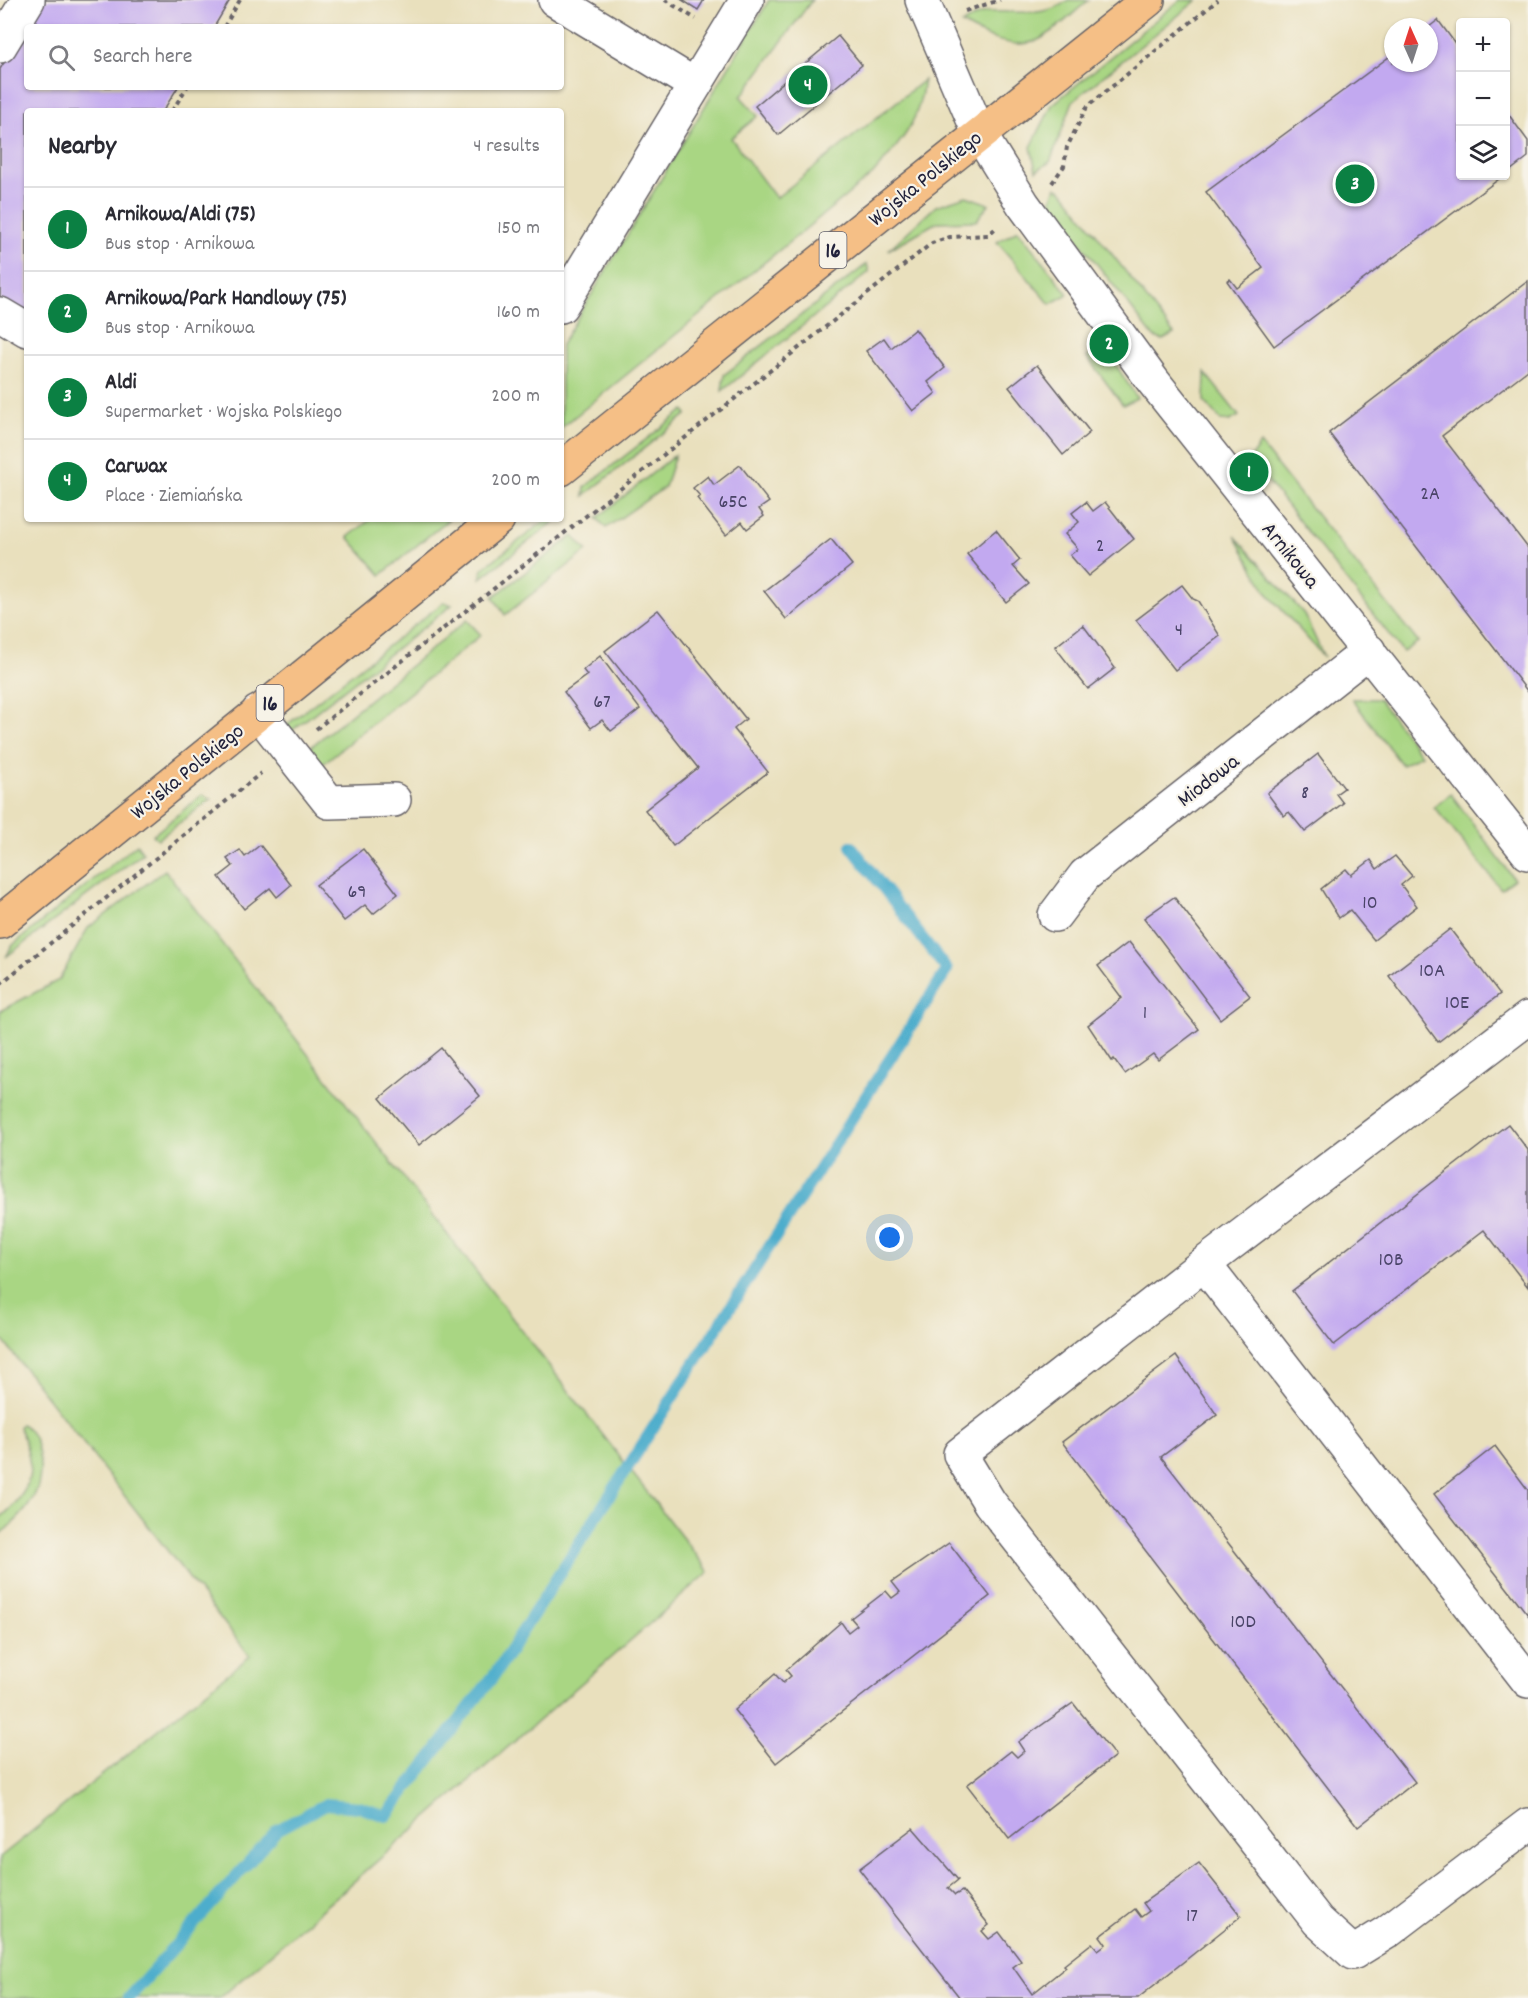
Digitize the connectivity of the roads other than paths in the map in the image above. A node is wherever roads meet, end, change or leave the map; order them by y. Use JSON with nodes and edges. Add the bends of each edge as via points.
{"nodes":[{"id":1,"x":28,"y":0,"type":"edge"},
{"id":2,"x":555,"y":0,"type":"edge"},
{"id":3,"x":747,"y":0,"type":"edge"},
{"id":4,"x":922,"y":0,"type":"edge"},
{"id":5,"x":1148,"y":0,"type":"edge"},
{"id":6,"x":0,"y":46,"type":"edge"},
{"id":7,"x":695,"y":85,"type":"junction"},
{"id":8,"x":979,"y":133,"type":"junction"},
{"id":9,"x":564,"y":301,"type":"edge"},
{"id":10,"x":0,"y":314,"type":"edge"},
{"id":11,"x":24,"y":328,"type":"edge"},
{"id":12,"x":564,"y":467,"type":"edge"},
{"id":13,"x":494,"y":522,"type":"edge"},
{"id":14,"x":1369,"y":651,"type":"junction"},
{"id":15,"x":258,"y":712,"type":"junction"},
{"id":16,"x":394,"y":800,"type":"dead end"},
{"id":17,"x":1528,"y":853,"type":"edge"},
{"id":18,"x":41,"y":886,"type":"junction"},
{"id":19,"x":1055,"y":915,"type":"dead end"},
{"id":20,"x":0,"y":916,"type":"edge"},
{"id":21,"x":0,"y":922,"type":"edge"},
{"id":22,"x":1527,"y":1020,"type":"edge"},
{"id":23,"x":1204,"y":1264,"type":"junction"},
{"id":24,"x":1528,"y":1681,"type":"edge"},
{"id":25,"x":1528,"y":1825,"type":"edge"}],
"edges":[{"from":1,"to":6,"type":"street"},
{"from":2,"to":7,"type":"street"},
{"from":3,"to":7,"type":"street"},
{"from":4,"to":8,"type":"street","name":"Arnikowa"},
{"from":5,"to":8,"type":"main road","name":"Wojska Polskiego","number":"16"},
{"from":7,"to":9,"type":"street"},
{"from":8,"to":12,"type":"main road","name":"Wojska Polskiego","number":"16"},
{"from":8,"to":14,"type":"street","name":"Arnikowa","via":[[1023,204],[1153,381]]},
{"from":10,"to":11,"type":"street"},
{"from":13,"to":15,"type":"main road","name":"Wojska Polskiego","number":"16"},
{"from":14,"to":17,"type":"street","name":"Arnikowa"},
{"from":14,"to":19,"type":"street","name":"Miodowa","via":[[1085,875]]},
{"from":15,"to":16,"type":"street","via":[[329,802]]},
{"from":15,"to":18,"type":"main road","name":"Wojska Polskiego","number":"16"},
{"from":18,"to":20,"type":"main road","name":"Wojska Polskiego","number":"16"},
{"from":18,"to":21,"type":"main road","name":"Wojska Polskiego","number":"16"},
{"from":22,"to":23,"type":"street"},
{"from":23,"to":24,"type":"street"},
{"from":23,"to":25,"type":"street","via":[[960,1454],[990,1503],[1318,1921],[1353,1953],[1387,1932]]}]}
